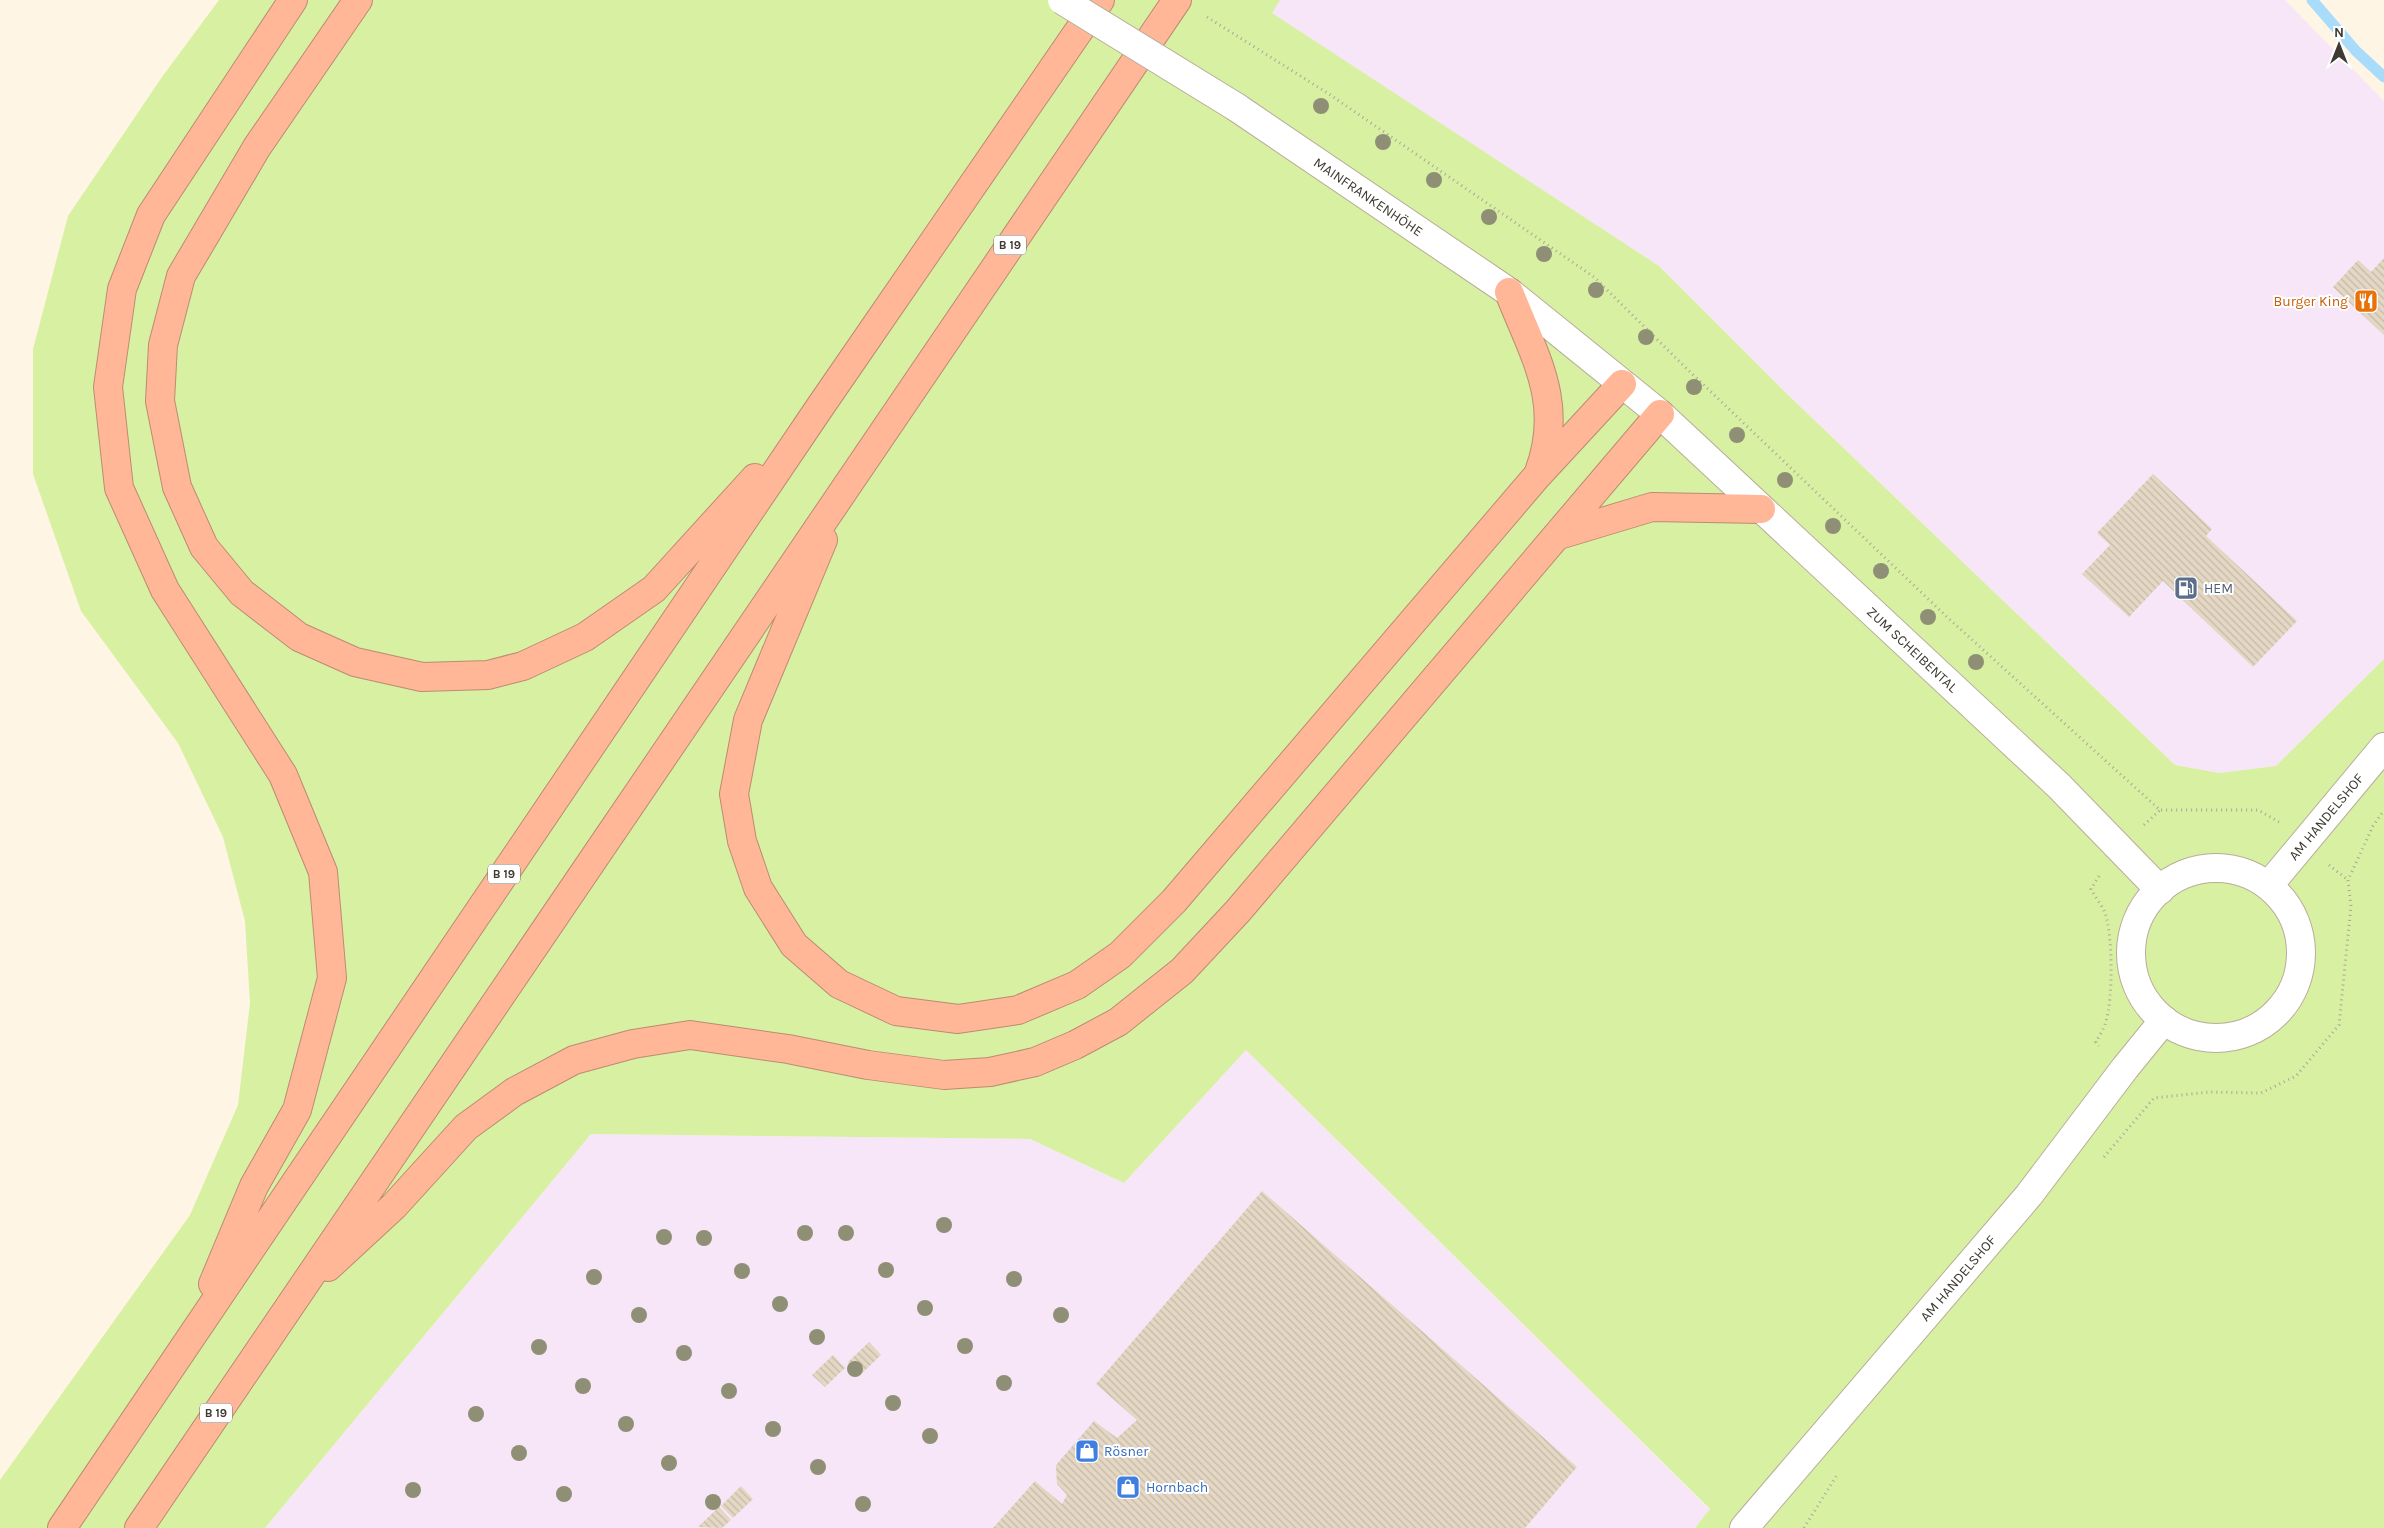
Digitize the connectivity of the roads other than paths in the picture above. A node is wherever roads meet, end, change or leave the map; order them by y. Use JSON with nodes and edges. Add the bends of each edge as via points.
{"nodes":[{"id":1,"x":293,"y":0,"type":"edge"},
{"id":2,"x":358,"y":0,"type":"edge"},
{"id":3,"x":1062,"y":0,"type":"edge"},
{"id":4,"x":1100,"y":0,"type":"edge"},
{"id":5,"x":1177,"y":0,"type":"edge"},
{"id":6,"x":1509,"y":292,"type":"junction"},
{"id":7,"x":1622,"y":384,"type":"junction"},
{"id":8,"x":820,"y":407,"type":"junction"},
{"id":9,"x":1660,"y":414,"type":"junction"},
{"id":10,"x":1537,"y":476,"type":"junction"},
{"id":11,"x":843,"y":490,"type":"junction"},
{"id":12,"x":1761,"y":509,"type":"junction"},
{"id":13,"x":1560,"y":534,"type":"junction"},
{"id":14,"x":2384,"y":747,"type":"edge"},
{"id":15,"x":2268,"y":886,"type":"junction"},
{"id":16,"x":2160,"y":890,"type":"junction"},
{"id":17,"x":2164,"y":1020,"type":"junction"},
{"id":18,"x":294,"y":1298,"type":"junction"},
{"id":19,"x":189,"y":1342,"type":"junction"},
{"id":20,"x":62,"y":1528,"type":"edge"},
{"id":21,"x":139,"y":1528,"type":"edge"},
{"id":22,"x":1744,"y":1528,"type":"edge"}],
"edges":[{"from":1,"to":19,"type":"highway","via":[[151,215],[122,289],[108,387],[119,488],[165,590],[283,775],[324,872],[332,978],[297,1110],[254,1186]]},
{"from":2,"to":8,"type":"highway","via":[[256,147],[181,276],[162,345],[160,401],[177,487],[204,547],[242,593],[298,637],[356,662],[422,677],[488,675],[523,666],[585,637],[654,588]]},
{"from":3,"to":6,"type":"street","name":"MAINFRANKENHÖHE","bridge":true,"via":[[1236,107]]},
{"from":4,"to":8,"type":"highway","number":"B 19"},
{"from":5,"to":11,"type":"highway","number":"B 19"},
{"from":6,"to":7,"type":"street","name":"MAINFRANKENHÖHE"},
{"from":6,"to":10,"type":"highway","via":[[1547,389],[1548,443]]},
{"from":7,"to":9,"type":"street","name":"MAINFRANKENHÖHE"},
{"from":7,"to":10,"type":"highway"},
{"from":8,"to":19,"type":"highway","number":"B 19"},
{"from":9,"to":12,"type":"street","name":"ZUM SCHEIBENTAL"},
{"from":9,"to":13,"type":"highway"},
{"from":10,"to":11,"type":"highway","via":[[1174,901],[1120,955],[1077,985],[1018,1010],[958,1018],[896,1012],[839,984],[794,945],[758,888],[742,841],[734,794],[748,720]]},
{"from":11,"to":18,"type":"highway","number":"B 19"},
{"from":12,"to":13,"type":"highway","via":[[1652,507]]},
{"from":12,"to":16,"type":"street","name":"ZUM SCHEIBENTAL","via":[[2058,786]]},
{"from":13,"to":18,"type":"highway","via":[[1238,911],[1182,971],[1118,1022],[1035,1062],[990,1072],[953,1074],[868,1066],[788,1049],[690,1035],[633,1044],[574,1060],[514,1092],[466,1126],[394,1206]]},
{"from":14,"to":15,"type":"street","name":"AM HANDELSHOF"},
{"from":15,"to":16,"type":"street","via":[[2248,874],[2225,868],[2202,869],[2179,876]]},
{"from":15,"to":17,"type":"street","via":[[2289,907],[2301,945],[2301,964],[2292,993],[2274,1017],[2249,1033],[2220,1038],[2190,1035]]},
{"from":16,"to":17,"type":"street","via":[[2143,909],[2134,931],[2131,956],[2136,981],[2146,1002]]},
{"from":17,"to":22,"type":"street","name":"AM HANDELSHOF","via":[[2029,1195]]},
{"from":18,"to":21,"type":"highway","number":"B 19"},
{"from":19,"to":20,"type":"highway","number":"B 19"}]}
